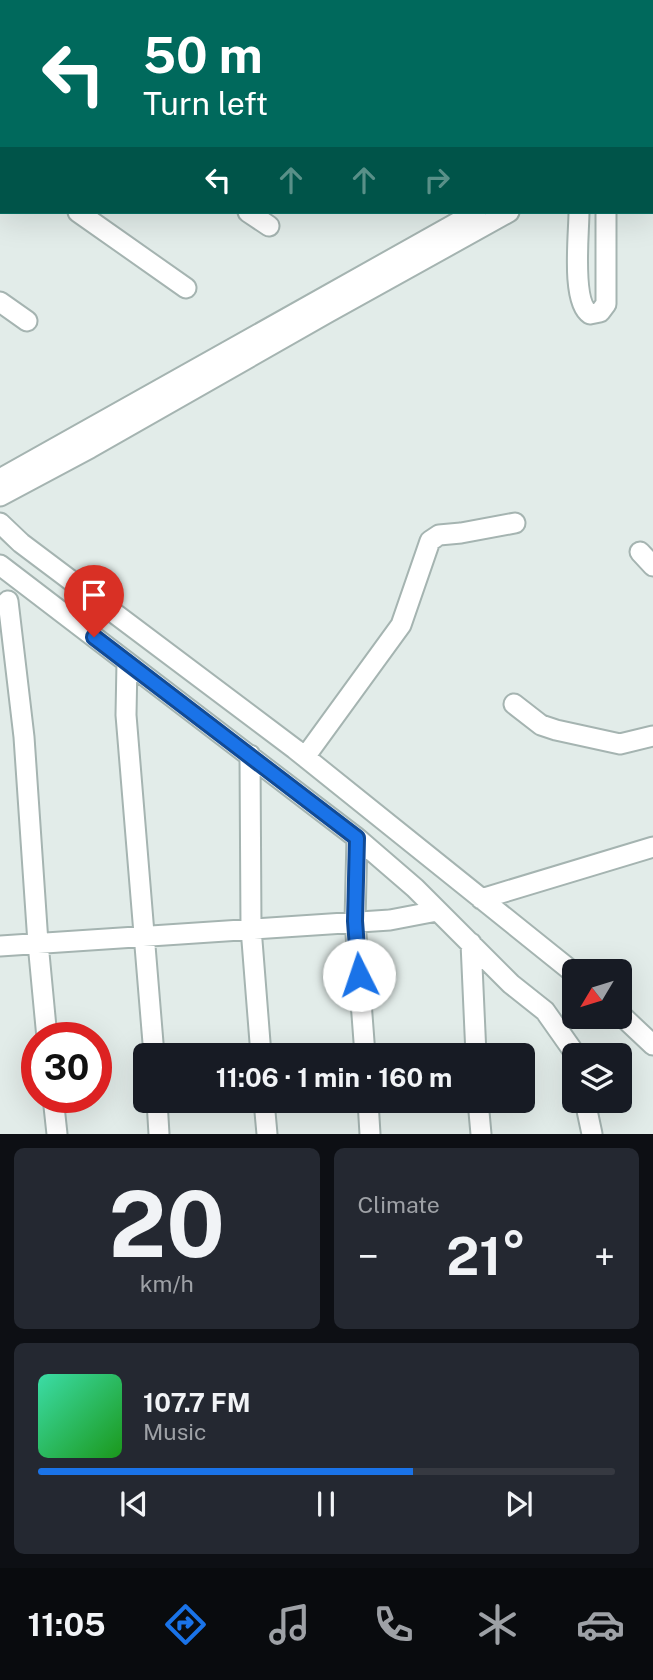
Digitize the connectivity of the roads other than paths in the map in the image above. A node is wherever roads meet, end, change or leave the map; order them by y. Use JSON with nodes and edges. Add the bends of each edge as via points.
{"nodes":[{"id":1,"x":81,"y":214,"type":"edge"},
{"id":2,"x":251,"y":214,"type":"edge"},
{"id":3,"x":472,"y":214,"type":"edge"},
{"id":4,"x":505,"y":214,"type":"edge"},
{"id":5,"x":579,"y":214,"type":"edge"},
{"id":6,"x":606,"y":214,"type":"edge"},
{"id":7,"x":269,"y":226,"type":"dead end"},
{"id":8,"x":186,"y":288,"type":"dead end"},
{"id":9,"x":0,"y":302,"type":"edge"},
{"id":10,"x":27,"y":321,"type":"dead end"},
{"id":11,"x":0,"y":479,"type":"edge"},
{"id":12,"x":0,"y":496,"type":"edge"},
{"id":13,"x":0,"y":523,"type":"edge"},
{"id":14,"x":515,"y":523,"type":"dead end"},
{"id":15,"x":0,"y":565,"type":"edge"},
{"id":16,"x":43,"y":597,"type":"junction"},
{"id":17,"x":4,"y":602,"type":"edge"},
{"id":18,"x":127,"y":662,"type":"junction"},
{"id":19,"x":514,"y":704,"type":"dead end"},
{"id":20,"x":653,"y":736,"type":"edge"},
{"id":21,"x":250,"y":755,"type":"junction"},
{"id":22,"x":305,"y":757,"type":"junction"},
{"id":23,"x":357,"y":838,"type":"junction"},
{"id":24,"x":653,"y":847,"type":"edge"},
{"id":25,"x":481,"y":899,"type":"junction"},
{"id":26,"x":437,"y":911,"type":"junction"},
{"id":27,"x":355,"y":921,"type":"junction"},
{"id":28,"x":251,"y":928,"type":"junction"},
{"id":29,"x":145,"y":936,"type":"junction"},
{"id":30,"x":38,"y":943,"type":"junction"},
{"id":31,"x":471,"y":943,"type":"junction"},
{"id":32,"x":0,"y":946,"type":"edge"},
{"id":33,"x":562,"y":963,"type":"edge"},
{"id":34,"x":45,"y":1022,"type":"edge"},
{"id":35,"x":632,"y":1025,"type":"edge"},
{"id":36,"x":152,"y":1043,"type":"edge"},
{"id":37,"x":260,"y":1043,"type":"edge"},
{"id":38,"x":364,"y":1043,"type":"edge"},
{"id":39,"x":475,"y":1043,"type":"edge"},
{"id":40,"x":568,"y":1043,"type":"edge"},
{"id":41,"x":653,"y":1045,"type":"edge"},
{"id":42,"x":55,"y":1113,"type":"edge"},
{"id":43,"x":158,"y":1113,"type":"edge"},
{"id":44,"x":265,"y":1113,"type":"edge"},
{"id":45,"x":369,"y":1113,"type":"edge"},
{"id":46,"x":479,"y":1113,"type":"edge"},
{"id":47,"x":588,"y":1113,"type":"edge"},
{"id":48,"x":57,"y":1134,"type":"edge"},
{"id":49,"x":159,"y":1134,"type":"edge"},
{"id":50,"x":267,"y":1134,"type":"edge"},
{"id":51,"x":370,"y":1134,"type":"edge"},
{"id":52,"x":481,"y":1134,"type":"edge"},
{"id":53,"x":592,"y":1134,"type":"edge"}],
"edges":[{"from":1,"to":8,"type":"street"},
{"from":2,"to":7,"type":"street"},
{"from":3,"to":11,"type":"street"},
{"from":4,"to":12,"type":"street"},
{"from":5,"to":6,"type":"street","via":[[578,290],[590,314],[600,312],[606,304]]},
{"from":9,"to":10,"type":"street"},
{"from":13,"to":22,"type":"street"},
{"from":14,"to":22,"type":"street","via":[[439,535],[430,541],[401,625]]},
{"from":15,"to":16,"type":"street"},
{"from":16,"to":17,"type":"street"},
{"from":16,"to":18,"type":"street"},
{"from":17,"to":30,"type":"street","via":[[24,737]]},
{"from":18,"to":21,"type":"street"},
{"from":18,"to":29,"type":"street"},
{"from":19,"to":20,"type":"street","via":[[541,725],[556,730],[620,744]]},
{"from":21,"to":23,"type":"street"},
{"from":21,"to":28,"type":"street"},
{"from":22,"to":25,"type":"street"},
{"from":23,"to":26,"type":"street"},
{"from":23,"to":27,"type":"street"},
{"from":24,"to":25,"type":"street"},
{"from":25,"to":33,"type":"street"},
{"from":26,"to":27,"type":"street"},
{"from":26,"to":31,"type":"street"},
{"from":27,"to":28,"type":"street"},
{"from":27,"to":38,"type":"street"},
{"from":28,"to":29,"type":"street"},
{"from":28,"to":37,"type":"street"},
{"from":29,"to":30,"type":"street"},
{"from":29,"to":36,"type":"street"},
{"from":30,"to":32,"type":"street"},
{"from":30,"to":34,"type":"street"},
{"from":31,"to":39,"type":"street"},
{"from":31,"to":40,"type":"street","via":[[545,1011]]},
{"from":35,"to":41,"type":"street"},
{"from":42,"to":48,"type":"street"},
{"from":43,"to":49,"type":"street"},
{"from":44,"to":50,"type":"street"},
{"from":45,"to":51,"type":"street"},
{"from":46,"to":52,"type":"street"},
{"from":47,"to":53,"type":"street"}]}
